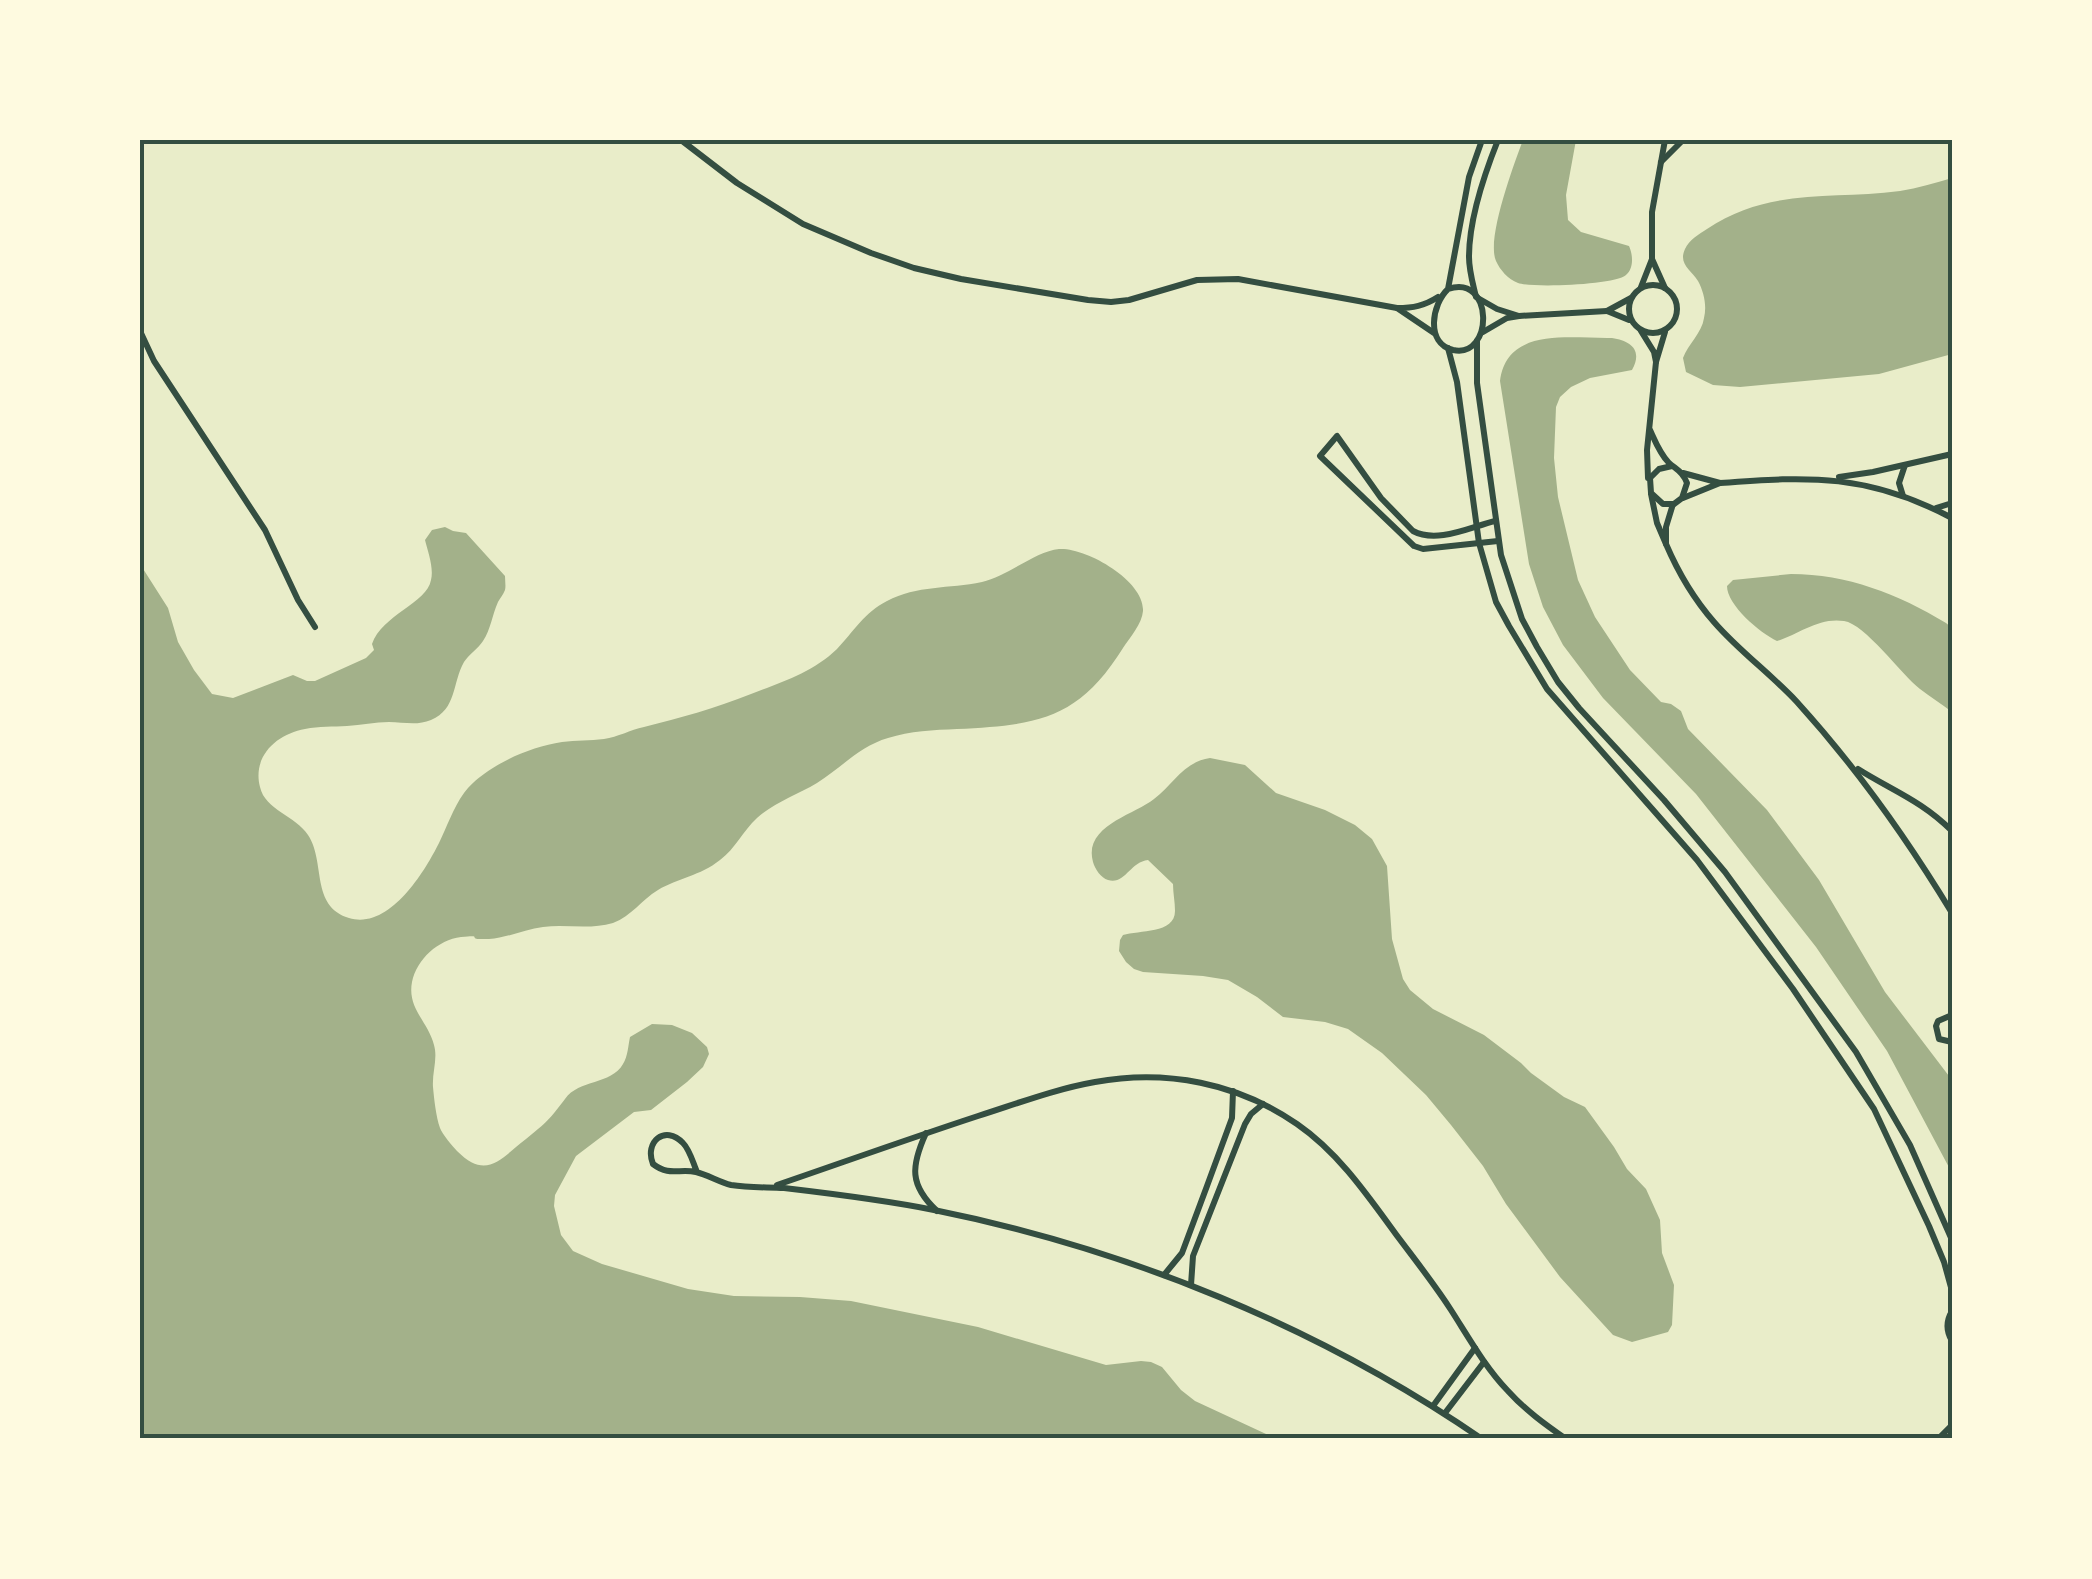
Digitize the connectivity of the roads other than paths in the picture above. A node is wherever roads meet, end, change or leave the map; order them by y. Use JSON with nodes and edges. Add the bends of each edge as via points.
{"nodes":[{"id":1,"x":681,"y":140,"type":"edge"},
{"id":2,"x":1482,"y":140,"type":"edge"},
{"id":3,"x":1498,"y":140,"type":"edge"},
{"id":4,"x":1665,"y":140,"type":"edge"},
{"id":5,"x":1683,"y":140,"type":"edge"},
{"id":6,"x":1660,"y":163,"type":"junction"},
{"id":7,"x":1652,"y":258,"type":"junction"},
{"id":8,"x":1640,"y":289,"type":"junction"},
{"id":9,"x":1666,"y":289,"type":"junction"},
{"id":10,"x":1445,"y":292,"type":"junction"},
{"id":11,"x":1476,"y":297,"type":"junction"},
{"id":12,"x":1632,"y":297,"type":"junction"},
{"id":13,"x":1397,"y":308,"type":"junction"},
{"id":14,"x":1606,"y":312,"type":"junction"},
{"id":15,"x":1519,"y":316,"type":"junction"},
{"id":16,"x":1632,"y":322,"type":"junction"},
{"id":17,"x":1640,"y":330,"type":"junction"},
{"id":18,"x":1666,"y":330,"type":"junction"},
{"id":19,"x":140,"y":331,"type":"edge"},
{"id":20,"x":1436,"y":335,"type":"junction"},
{"id":21,"x":1479,"y":337,"type":"junction"},
{"id":22,"x":140,"y":348,"type":"edge"},
{"id":23,"x":1448,"y":348,"type":"junction"},
{"id":24,"x":154,"y":361,"type":"junction"},
{"id":25,"x":1656,"y":362,"type":"junction"},
{"id":26,"x":1650,"y":430,"type":"junction"},
{"id":27,"x":1952,"y":454,"type":"edge"},
{"id":28,"x":1936,"y":458,"type":"junction"},
{"id":29,"x":1952,"y":463,"type":"edge"},
{"id":30,"x":1906,"y":464,"type":"junction"},
{"id":31,"x":1672,"y":466,"type":"junction"},
{"id":32,"x":1682,"y":472,"type":"junction"},
{"id":33,"x":1363,"y":474,"type":"junction"},
{"id":34,"x":1828,"y":478,"type":"junction"},
{"id":35,"x":1720,"y":482,"type":"junction"},
{"id":36,"x":1349,"y":485,"type":"junction"},
{"id":37,"x":1650,"y":489,"type":"junction"},
{"id":38,"x":1904,"y":497,"type":"junction"},
{"id":39,"x":1682,"y":498,"type":"junction"},
{"id":40,"x":1952,"y":503,"type":"edge"},
{"id":41,"x":1674,"y":504,"type":"junction"},
{"id":42,"x":1935,"y":509,"type":"junction"},
{"id":43,"x":1952,"y":518,"type":"edge"},
{"id":44,"x":1495,"y":521,"type":"junction"},
{"id":45,"x":1476,"y":525,"type":"junction"},
{"id":46,"x":1498,"y":541,"type":"junction"},
{"id":47,"x":1479,"y":543,"type":"junction"},
{"id":48,"x":1666,"y":544,"type":"junction"},
{"id":49,"x":316,"y":627,"type":"dead end"},
{"id":50,"x":1855,"y":768,"type":"junction"},
{"id":51,"x":1952,"y":832,"type":"edge"},
{"id":52,"x":1952,"y":912,"type":"edge"},
{"id":53,"x":1952,"y":1015,"type":"edge"},
{"id":54,"x":1952,"y":1042,"type":"edge"},
{"id":55,"x":1233,"y":1091,"type":"junction"},
{"id":56,"x":1264,"y":1104,"type":"junction"},
{"id":57,"x":1232,"y":1118,"type":"junction"},
{"id":58,"x":1245,"y":1124,"type":"junction"},
{"id":59,"x":927,"y":1132,"type":"junction"},
{"id":60,"x":697,"y":1172,"type":"junction"},
{"id":61,"x":1207,"y":1186,"type":"junction"},
{"id":62,"x":772,"y":1187,"type":"junction"},
{"id":63,"x":1219,"y":1191,"type":"junction"},
{"id":64,"x":937,"y":1210,"type":"junction"},
{"id":65,"x":1952,"y":1240,"type":"edge"},
{"id":66,"x":1182,"y":1253,"type":"junction"},
{"id":67,"x":1193,"y":1256,"type":"junction"},
{"id":68,"x":1164,"y":1275,"type":"junction"},
{"id":69,"x":1191,"y":1285,"type":"junction"},
{"id":70,"x":1952,"y":1291,"type":"edge"},
{"id":71,"x":1951,"y":1309,"type":"edge"},
{"id":72,"x":1952,"y":1341,"type":"edge"},
{"id":73,"x":1475,"y":1348,"type":"junction"},
{"id":74,"x":1484,"y":1362,"type":"junction"},
{"id":75,"x":1433,"y":1406,"type":"junction"},
{"id":76,"x":1445,"y":1413,"type":"junction"},
{"id":77,"x":1952,"y":1425,"type":"edge"},
{"id":78,"x":1937,"y":1438,"type":"edge"},
{"id":79,"x":1482,"y":1439,"type":"edge"},
{"id":80,"x":1566,"y":1439,"type":"edge"}],
"edges":[{"from":1,"to":13,"type":"street","via":[[803,224],[914,268],[1111,302],[1196,280],[1238,279]]},
{"from":2,"to":10,"type":"street"},
{"from":3,"to":11,"type":"street","via":[[1471,239]]},
{"from":4,"to":6,"type":"street"},
{"from":5,"to":6,"type":"street"},
{"from":6,"to":7,"type":"street"},
{"from":7,"to":8,"type":"street"},
{"from":7,"to":9,"type":"street"},
{"from":8,"to":9,"type":"street"},
{"from":8,"to":12,"type":"street"},
{"from":9,"to":18,"type":"street","via":[[1677,310]]},
{"from":10,"to":11,"type":"street","via":[[1464,287]]},
{"from":10,"to":13,"type":"street","via":[[1425,305]]},
{"from":10,"to":20,"type":"street","via":[[1434,318]]},
{"from":11,"to":15,"type":"street"},
{"from":11,"to":21,"type":"street","via":[[1483,314]]},
{"from":12,"to":14,"type":"street"},
{"from":12,"to":16,"type":"street"},
{"from":13,"to":20,"type":"street"},
{"from":14,"to":15,"type":"street"},
{"from":14,"to":16,"type":"street"},
{"from":15,"to":21,"type":"street"},
{"from":16,"to":17,"type":"street"},
{"from":17,"to":18,"type":"street"},
{"from":17,"to":25,"type":"street"},
{"from":18,"to":25,"type":"street"},
{"from":19,"to":24,"type":"street"},
{"from":20,"to":23,"type":"street"},
{"from":21,"to":23,"type":"street","via":[[1462,350]]},
{"from":21,"to":44,"type":"street","via":[[1477,383]]},
{"from":22,"to":24,"type":"street"},
{"from":23,"to":45,"type":"street"},
{"from":24,"to":49,"type":"street","via":[[265,530]]},
{"from":25,"to":26,"type":"street"},
{"from":26,"to":31,"type":"street"},
{"from":26,"to":37,"type":"street"},
{"from":27,"to":28,"type":"street"},
{"from":28,"to":29,"type":"street"},
{"from":28,"to":30,"type":"street"},
{"from":30,"to":34,"type":"street"},
{"from":30,"to":38,"type":"street","via":[[1898,482]]},
{"from":31,"to":32,"type":"street"},
{"from":31,"to":37,"type":"street","via":[[1654,472]]},
{"from":32,"to":35,"type":"street"},
{"from":32,"to":39,"type":"street","via":[[1688,482]]},
{"from":33,"to":36,"type":"street"},
{"from":33,"to":36,"type":"street","via":[[1337,436],[1320,456]]},
{"from":33,"to":45,"type":"street","via":[[1420,535]]},
{"from":34,"to":35,"type":"street"},
{"from":34,"to":38,"type":"street"},
{"from":35,"to":39,"type":"street"},
{"from":36,"to":47,"type":"street","via":[[1414,546]]},
{"from":37,"to":41,"type":"street","via":[[1663,504]]},
{"from":37,"to":48,"type":"street"},
{"from":38,"to":42,"type":"street"},
{"from":39,"to":41,"type":"street"},
{"from":40,"to":42,"type":"street"},
{"from":41,"to":48,"type":"street"},
{"from":42,"to":43,"type":"street"},
{"from":44,"to":45,"type":"street"},
{"from":44,"to":46,"type":"street"},
{"from":45,"to":47,"type":"street"},
{"from":46,"to":47,"type":"street"},
{"from":46,"to":65,"type":"street","via":[[1522,619],[1558,682],[1725,872],[1856,1052],[1910,1145]]},
{"from":47,"to":70,"type":"street","via":[[1496,602],[1547,689],[1697,860],[1874,1109]]},
{"from":48,"to":50,"type":"street","via":[[1715,623]]},
{"from":50,"to":51,"type":"street","via":[[1916,800]]},
{"from":50,"to":52,"type":"street"},
{"from":53,"to":54,"type":"street","via":[[1936,1026],[1939,1039]]},
{"from":55,"to":56,"type":"street"},
{"from":55,"to":57,"type":"street"},
{"from":55,"to":59,"type":"street","via":[[1182,1080],[1092,1082]]},
{"from":56,"to":58,"type":"street"},
{"from":56,"to":73,"type":"street","via":[[1344,1165]]},
{"from":57,"to":58,"type":"street"},
{"from":57,"to":61,"type":"street"},
{"from":58,"to":63,"type":"street"},
{"from":59,"to":62,"type":"street"},
{"from":59,"to":64,"type":"street","via":[[914,1174]]},
{"from":60,"to":60,"type":"street","via":[[685,1145],[672,1135],[652,1143],[650,1157],[660,1170]]},
{"from":60,"to":62,"type":"street","via":[[734,1185]]},
{"from":61,"to":63,"type":"street"},
{"from":61,"to":66,"type":"street"},
{"from":62,"to":64,"type":"street"},
{"from":63,"to":67,"type":"street"},
{"from":64,"to":68,"type":"street"},
{"from":66,"to":67,"type":"street"},
{"from":66,"to":68,"type":"street"},
{"from":67,"to":69,"type":"street"},
{"from":68,"to":69,"type":"street"},
{"from":69,"to":75,"type":"street","via":[[1294,1330]]},
{"from":71,"to":72,"type":"street"},
{"from":73,"to":74,"type":"street"},
{"from":73,"to":75,"type":"street"},
{"from":74,"to":76,"type":"street"},
{"from":74,"to":80,"type":"street","via":[[1527,1410]]},
{"from":75,"to":76,"type":"street"},
{"from":76,"to":79,"type":"street"},
{"from":77,"to":78,"type":"street"}]}
